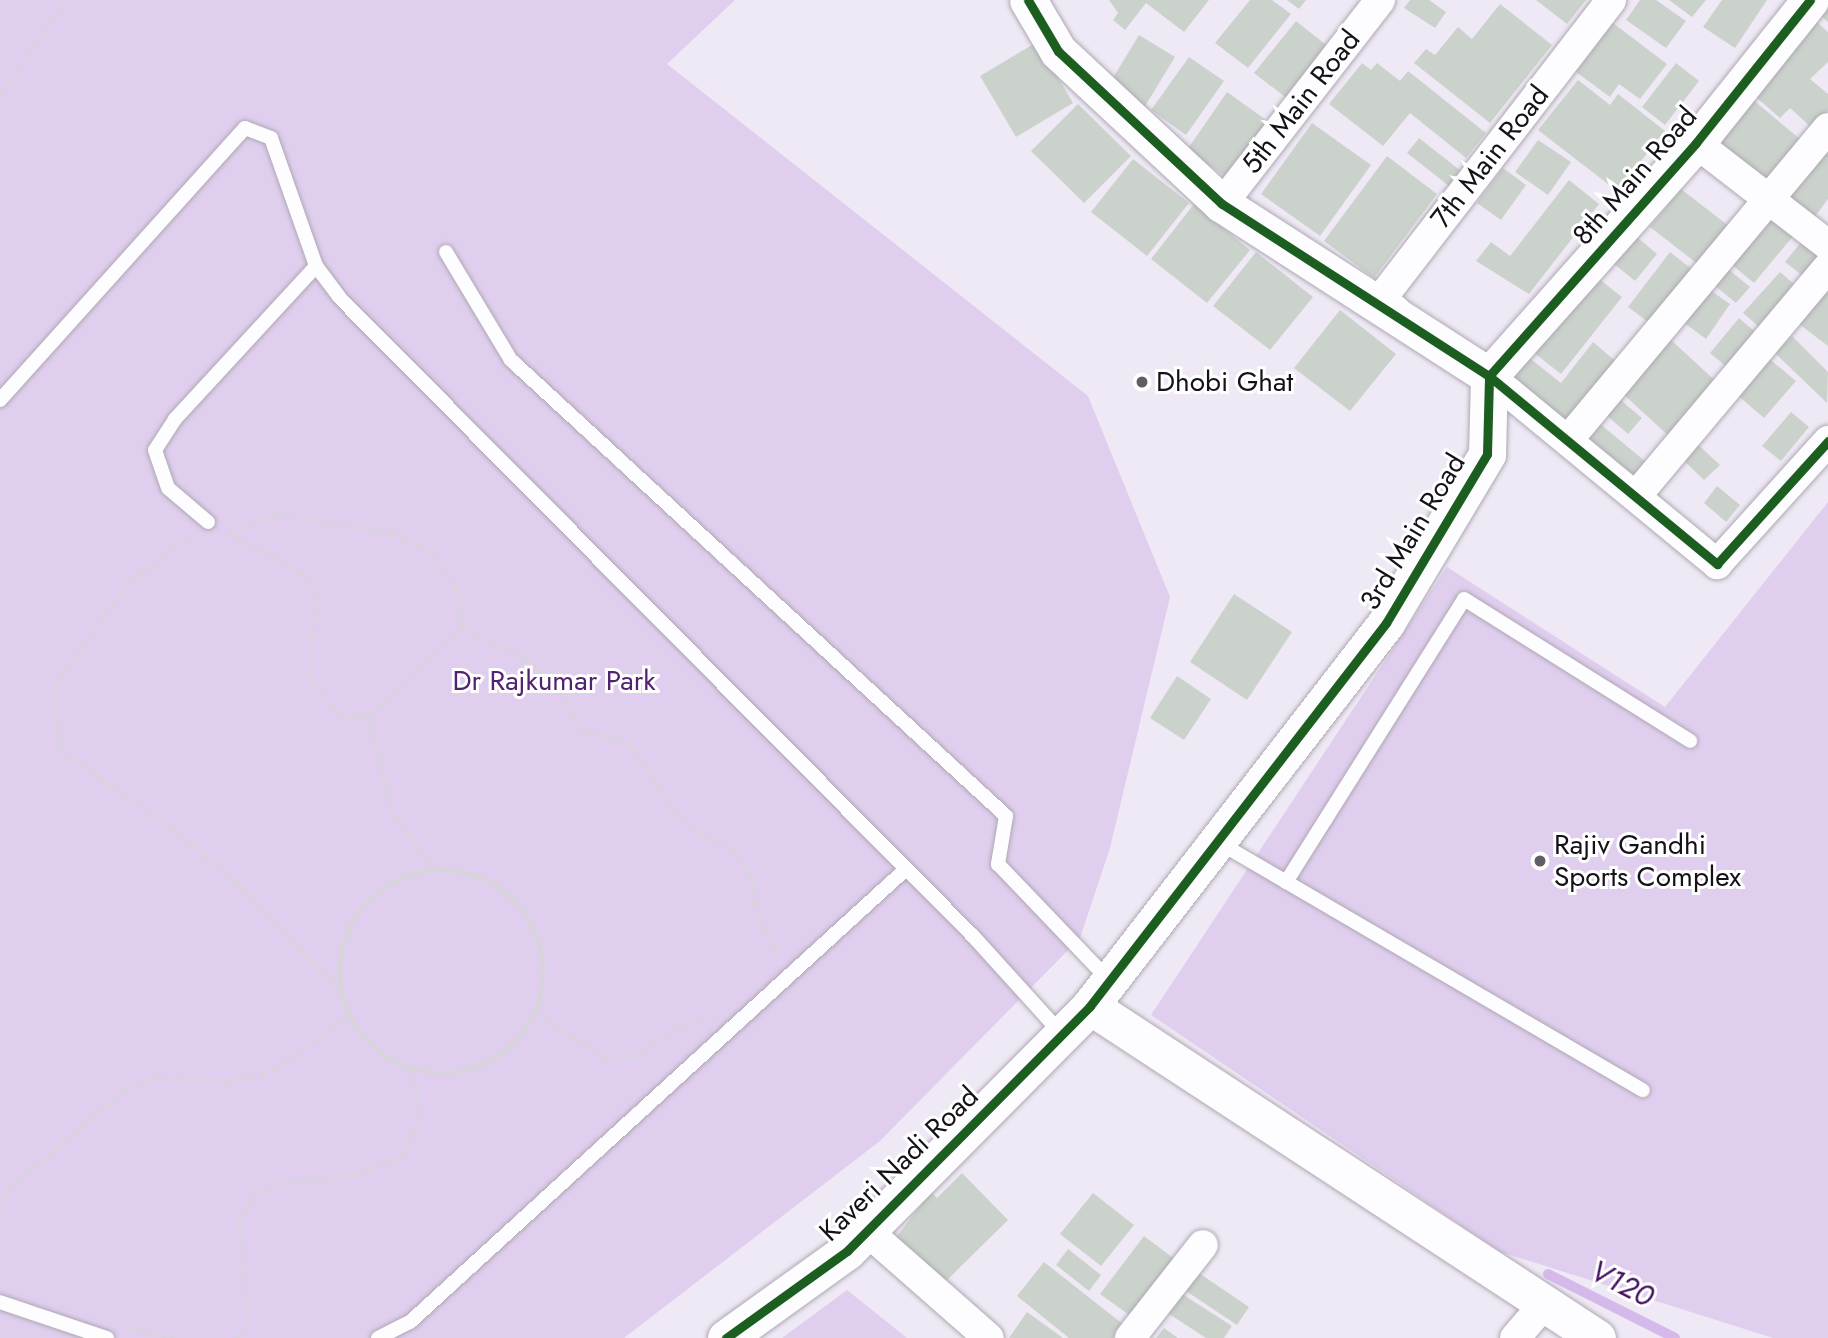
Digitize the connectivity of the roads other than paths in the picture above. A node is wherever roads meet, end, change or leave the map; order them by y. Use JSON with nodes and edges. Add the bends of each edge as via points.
{"nodes":[{"id":1,"x":1380,"y":0,"type":"edge"},
{"id":2,"x":1611,"y":0,"type":"edge"},
{"id":3,"x":1810,"y":0,"type":"edge"},
{"id":4,"x":1036,"y":4,"type":"edge"},
{"id":5,"x":1828,"y":128,"type":"edge"},
{"id":6,"x":1696,"y":143,"type":"junction"},
{"id":7,"x":1767,"y":200,"type":"junction"},
{"id":8,"x":1222,"y":204,"type":"junction"},
{"id":9,"x":1828,"y":245,"type":"edge"},
{"id":10,"x":446,"y":252,"type":"dead end"},
{"id":11,"x":316,"y":266,"type":"junction"},
{"id":12,"x":1828,"y":267,"type":"edge"},
{"id":13,"x":1396,"y":311,"type":"junction"},
{"id":14,"x":1489,"y":376,"type":"junction"},
{"id":15,"x":0,"y":400,"type":"edge"},
{"id":16,"x":1568,"y":440,"type":"junction"},
{"id":17,"x":1828,"y":440,"type":"edge"},
{"id":18,"x":1636,"y":496,"type":"junction"},
{"id":19,"x":208,"y":522,"type":"road end"},
{"id":20,"x":1690,"y":741,"type":"dead end"},
{"id":21,"x":1217,"y":841,"type":"junction"},
{"id":22,"x":906,"y":869,"type":"junction"},
{"id":23,"x":1286,"y":882,"type":"junction"},
{"id":24,"x":1100,"y":993,"type":"junction"},
{"id":25,"x":1062,"y":1034,"type":"junction"},
{"id":26,"x":1643,"y":1090,"type":"dead end"},
{"id":27,"x":867,"y":1231,"type":"junction"},
{"id":28,"x":1203,"y":1245,"type":"dead end"},
{"id":29,"x":0,"y":1302,"type":"edge"},
{"id":30,"x":1545,"y":1303,"type":"junction"},
{"id":31,"x":107,"y":1338,"type":"edge"},
{"id":32,"x":378,"y":1338,"type":"edge"},
{"id":33,"x":726,"y":1338,"type":"edge"},
{"id":34,"x":989,"y":1338,"type":"edge"},
{"id":35,"x":1130,"y":1338,"type":"edge"},
{"id":36,"x":1515,"y":1338,"type":"edge"},
{"id":37,"x":1597,"y":1338,"type":"edge"}],
"edges":[{"from":1,"to":8,"type":"street","name":"5th Main Road"},
{"from":2,"to":13,"type":"street","name":"7th Main Road","via":[[1381,299]]},
{"from":3,"to":6,"type":"street","name":"8th Main Road"},
{"from":4,"to":8,"type":"street","via":[[1058,51]]},
{"from":5,"to":7,"type":"street"},
{"from":6,"to":7,"type":"street"},
{"from":6,"to":14,"type":"street","name":"8th Main Road"},
{"from":7,"to":9,"type":"street"},
{"from":7,"to":16,"type":"street"},
{"from":8,"to":13,"type":"street"},
{"from":10,"to":24,"type":"lane","via":[[511,360],[1006,816],[998,864]]},
{"from":11,"to":15,"type":"lane","via":[[271,138],[245,128]]},
{"from":11,"to":19,"type":"lane","via":[[174,419],[155,450],[168,488]]},
{"from":11,"to":22,"type":"lane","via":[[339,297]]},
{"from":12,"to":18,"type":"street"},
{"from":13,"to":14,"type":"street"},
{"from":14,"to":16,"type":"street"},
{"from":14,"to":21,"type":"street","name":"3rd Main Road","via":[[1488,454],[1386,623]]},
{"from":16,"to":18,"type":"street"},
{"from":17,"to":18,"type":"street","via":[[1717,564]]},
{"from":20,"to":23,"type":"lane","via":[[1464,599]]},
{"from":21,"to":23,"type":"lane"},
{"from":21,"to":24,"type":"street","name":"3rd Main Road"},
{"from":22,"to":25,"type":"lane"},
{"from":22,"to":32,"type":"lane","via":[[410,1322]]},
{"from":23,"to":26,"type":"lane"},
{"from":24,"to":25,"type":"street","name":"Kaveri Nadi Road"},
{"from":24,"to":30,"type":"street"},
{"from":25,"to":27,"type":"street","name":"Kaveri Nadi Road"},
{"from":27,"to":33,"type":"street","name":"Kaveri Nadi Road"},
{"from":27,"to":34,"type":"street"},
{"from":28,"to":35,"type":"street"},
{"from":29,"to":31,"type":"lane"},
{"from":30,"to":36,"type":"street"},
{"from":30,"to":37,"type":"street"}]}
